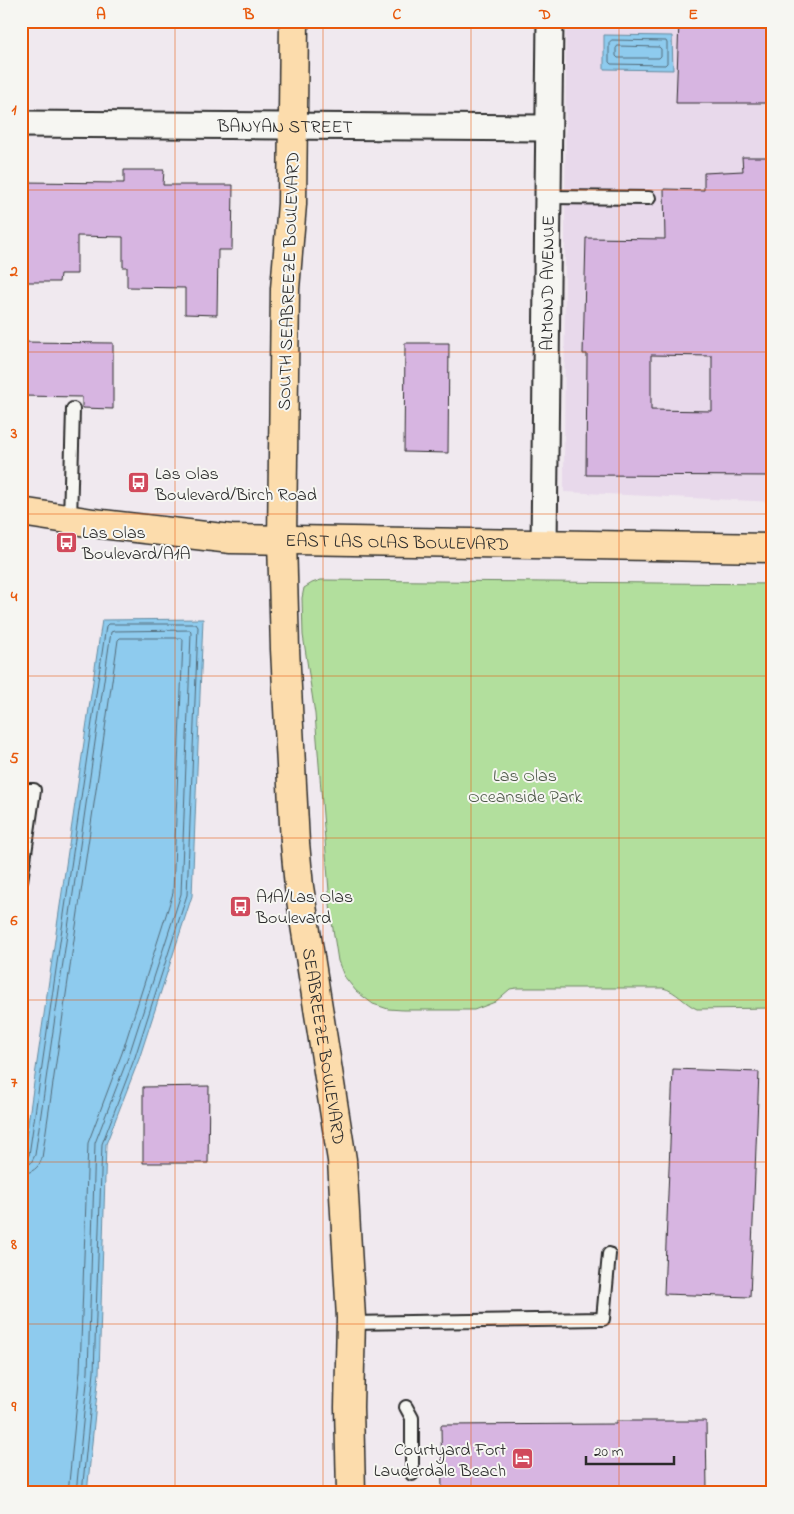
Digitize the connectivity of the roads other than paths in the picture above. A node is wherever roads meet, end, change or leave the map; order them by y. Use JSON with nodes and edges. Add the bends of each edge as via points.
{"nodes":[{"id":1,"x":294,"y":21,"type":"edge"},
{"id":2,"x":550,"y":21,"type":"edge"},
{"id":3,"x":21,"y":124,"type":"edge"},
{"id":4,"x":293,"y":127,"type":"junction"},
{"id":5,"x":548,"y":128,"type":"junction"},
{"id":6,"x":548,"y":197,"type":"junction"},
{"id":7,"x":649,"y":198,"type":"dead end"},
{"id":8,"x":73,"y":409,"type":"dead end"},
{"id":9,"x":21,"y":512,"type":"edge"},
{"id":10,"x":70,"y":520,"type":"junction"},
{"id":11,"x":282,"y":540,"type":"junction"},
{"id":12,"x":544,"y":544,"type":"junction"},
{"id":13,"x":773,"y":548,"type":"edge"},
{"id":14,"x":21,"y":790,"type":"edge"},
{"id":15,"x":21,"y":881,"type":"edge"},
{"id":16,"x":609,"y":1254,"type":"dead end"},
{"id":17,"x":350,"y":1323,"type":"junction"},
{"id":18,"x":406,"y":1407,"type":"dead end"},
{"id":19,"x":412,"y":1474,"type":"dead end"},
{"id":20,"x":351,"y":1493,"type":"edge"}],
"edges":[{"from":1,"to":4,"type":"main road","name":"SOUTH SEABREEZE BOULEVARD"},
{"from":2,"to":5,"type":"street","name":"ALMOND AVENUE"},
{"from":3,"to":4,"type":"street","name":"BANYAN STREET"},
{"from":4,"to":5,"type":"street","name":"BANYAN STREET"},
{"from":4,"to":11,"type":"main road","name":"SOUTH SEABREEZE BOULEVARD","via":[[292,204],[285,290]]},
{"from":5,"to":6,"type":"street","name":"ALMOND AVENUE"},
{"from":6,"to":7,"type":"lane"},
{"from":6,"to":12,"type":"street","name":"ALMOND AVENUE"},
{"from":8,"to":10,"type":"lane"},
{"from":9,"to":10,"type":"main road","name":"EAST LAS OLAS BOULEVARD"},
{"from":10,"to":11,"type":"main road","name":"EAST LAS OLAS BOULEVARD","via":[[231,539]]},
{"from":11,"to":12,"type":"main road","name":"EAST LAS OLAS BOULEVARD"},
{"from":11,"to":17,"type":"main road","name":"SEABREEZE BOULEVARD","via":[[295,843],[342,1160]]},
{"from":12,"to":13,"type":"main road","name":"EAST LAS OLAS BOULEVARD"},
{"from":14,"to":15,"type":"lane","via":[[34,790]]},
{"from":16,"to":17,"type":"lane","via":[[603,1319]]},
{"from":17,"to":20,"type":"main road","name":"SEABREEZE BOULEVARD"},
{"from":18,"to":19,"type":"lane","via":[[412,1418]]}]}
